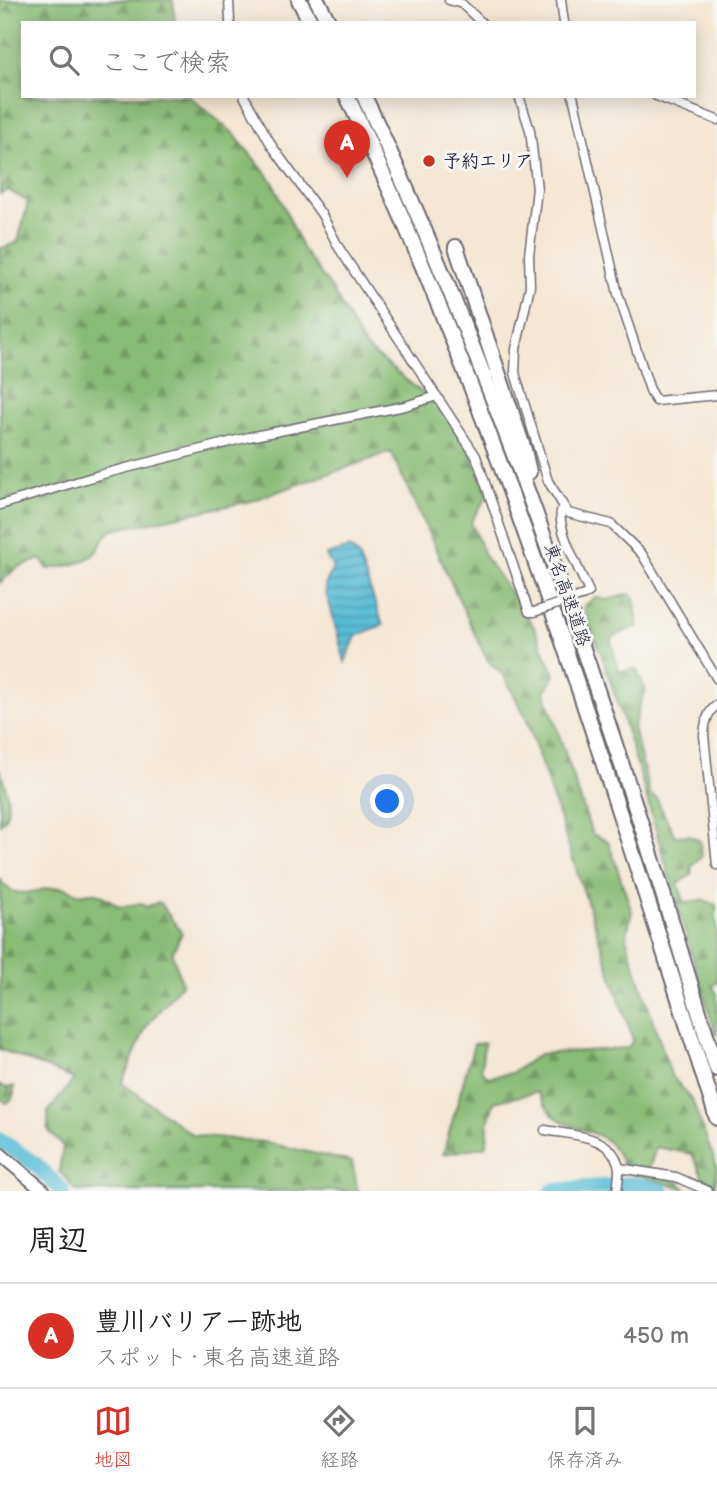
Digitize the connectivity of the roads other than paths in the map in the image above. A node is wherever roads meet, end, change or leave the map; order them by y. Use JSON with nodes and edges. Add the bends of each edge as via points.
{"nodes":[{"id":1,"x":229,"y":0,"type":"edge"},
{"id":2,"x":299,"y":0,"type":"edge"},
{"id":3,"x":317,"y":0,"type":"edge"},
{"id":4,"x":449,"y":0,"type":"edge"},
{"id":5,"x":561,"y":0,"type":"edge"},
{"id":6,"x":230,"y":21,"type":"edge"},
{"id":7,"x":310,"y":21,"type":"edge"},
{"id":8,"x":328,"y":21,"type":"edge"},
{"id":9,"x":480,"y":21,"type":"edge"},
{"id":10,"x":564,"y":21,"type":"edge"},
{"id":11,"x":245,"y":98,"type":"edge"},
{"id":12,"x":348,"y":98,"type":"edge"},
{"id":13,"x":365,"y":98,"type":"edge"},
{"id":14,"x":520,"y":98,"type":"edge"},
{"id":15,"x":573,"y":98,"type":"edge"},
{"id":16,"x":661,"y":98,"type":"edge"},
{"id":17,"x":717,"y":120,"type":"edge"},
{"id":18,"x":456,"y":247,"type":"dead end"},
{"id":19,"x":717,"y":395,"type":"edge"},
{"id":20,"x":437,"y":396,"type":"junction"},
{"id":21,"x":0,"y":505,"type":"edge"},
{"id":22,"x":562,"y":509,"type":"junction"},
{"id":23,"x":539,"y":521,"type":"junction"},
{"id":24,"x":717,"y":679,"type":"edge"},
{"id":25,"x":717,"y":705,"type":"edge"},
{"id":26,"x":717,"y":865,"type":"edge"},
{"id":27,"x":717,"y":1069,"type":"edge"},
{"id":28,"x":717,"y":1118,"type":"edge"},
{"id":29,"x":545,"y":1130,"type":"dead end"},
{"id":30,"x":0,"y":1154,"type":"edge"},
{"id":31,"x":618,"y":1171,"type":"junction"},
{"id":32,"x":44,"y":1191,"type":"edge"},
{"id":33,"x":617,"y":1191,"type":"edge"},
{"id":34,"x":708,"y":1191,"type":"edge"}],
"edges":[{"from":1,"to":6,"type":"street"},
{"from":2,"to":7,"type":"highway"},
{"from":3,"to":8,"type":"highway"},
{"from":4,"to":9,"type":"street","via":[[462,4]]},
{"from":5,"to":10,"type":"street"},
{"from":11,"to":20,"type":"street"},
{"from":12,"to":28,"type":"highway","name":"東名高速道路","via":[[433,287],[501,463]]},
{"from":13,"to":23,"type":"highway","name":"東名高速道路","via":[[446,281]]},
{"from":14,"to":22,"type":"street","via":[[530,130],[537,189],[528,255],[530,286],[515,373],[548,481]]},
{"from":15,"to":19,"type":"street","via":[[622,306],[651,393],[656,401]]},
{"from":16,"to":17,"type":"street"},
{"from":18,"to":23,"type":"highway","via":[[524,450]]},
{"from":20,"to":21,"type":"street","via":[[249,436]]},
{"from":20,"to":22,"type":"street","bridge":true,"via":[[477,456],[529,612],[589,592],[568,545]]},
{"from":22,"to":24,"type":"street","via":[[611,524],[642,554]]},
{"from":23,"to":27,"type":"highway","name":"東名高速道路"},
{"from":25,"to":26,"type":"street","via":[[705,723],[704,735]]},
{"from":29,"to":31,"type":"street","via":[[594,1139],[608,1149]]},
{"from":30,"to":32,"type":"main road"},
{"from":31,"to":33,"type":"street"},
{"from":31,"to":34,"type":"street","via":[[676,1177]]}]}
